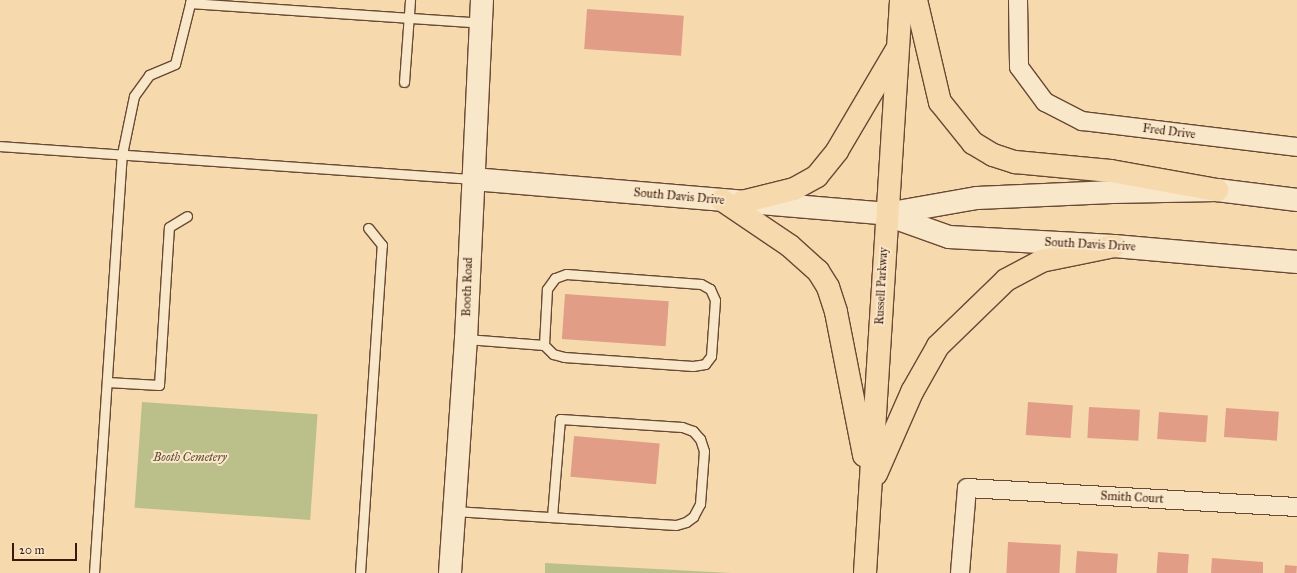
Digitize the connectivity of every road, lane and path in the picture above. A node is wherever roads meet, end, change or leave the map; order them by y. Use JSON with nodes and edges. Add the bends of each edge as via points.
{"nodes":[{"id":1,"x":410,"y":0,"type":"edge"},
{"id":2,"x":482,"y":0,"type":"edge"},
{"id":3,"x":901,"y":0,"type":"edge"},
{"id":4,"x":916,"y":0,"type":"edge"},
{"id":5,"x":1018,"y":0,"type":"edge"},
{"id":6,"x":190,"y":1,"type":"edge"},
{"id":7,"x":408,"y":18,"type":"junction"},
{"id":8,"x":480,"y":23,"type":"junction"},
{"id":9,"x":898,"y":46,"type":"junction"},
{"id":10,"x":404,"y":82,"type":"dead end"},
{"id":11,"x":0,"y":146,"type":"edge"},
{"id":12,"x":1297,"y":147,"type":"edge"},
{"id":13,"x":122,"y":154,"type":"junction"},
{"id":14,"x":473,"y":179,"type":"junction"},
{"id":15,"x":1217,"y":190,"type":"junction"},
{"id":16,"x":1297,"y":200,"type":"edge"},
{"id":17,"x":732,"y":201,"type":"junction"},
{"id":18,"x":886,"y":214,"type":"junction"},
{"id":19,"x":187,"y":216,"type":"dead end"},
{"id":20,"x":368,"y":228,"type":"dead end"},
{"id":21,"x":1114,"y":246,"type":"junction"},
{"id":22,"x":1297,"y":262,"type":"edge"},
{"id":23,"x":466,"y":339,"type":"junction"},
{"id":24,"x":544,"y":345,"type":"junction"},
{"id":25,"x":107,"y":382,"type":"junction"},
{"id":26,"x":870,"y":486,"type":"junction"},
{"id":27,"x":1297,"y":508,"type":"edge"},
{"id":28,"x":454,"y":511,"type":"junction"},
{"id":29,"x":552,"y":517,"type":"junction"},
{"id":30,"x":94,"y":573,"type":"edge"},
{"id":31,"x":360,"y":573,"type":"edge"},
{"id":32,"x":450,"y":573,"type":"edge"},
{"id":33,"x":865,"y":573,"type":"edge"},
{"id":34,"x":960,"y":573,"type":"edge"}],
"edges":[{"from":1,"to":7,"type":"lane"},
{"from":2,"to":8,"type":"street","name":"Booth Road"},
{"from":3,"to":9,"type":"main road","name":"Russell Parkway"},
{"from":4,"to":15,"type":"main road","via":[[940,102],[973,143],[992,155],[1015,162],[1111,171]]},
{"from":5,"to":12,"type":"street","name":"Fred Drive","via":[[1019,67],[1045,102],[1082,121]]},
{"from":6,"to":7,"type":"lane"},
{"from":6,"to":13,"type":"lane","via":[[175,64],[149,75],[134,96]]},
{"from":7,"to":8,"type":"lane"},
{"from":7,"to":10,"type":"lane"},
{"from":8,"to":14,"type":"street","name":"Booth Road"},
{"from":9,"to":17,"type":"main road","via":[[837,151],[817,176],[794,189]]},
{"from":9,"to":18,"type":"main road","name":"Russell Parkway"},
{"from":11,"to":13,"type":"lane"},
{"from":13,"to":14,"type":"lane"},
{"from":13,"to":25,"type":"lane"},
{"from":14,"to":17,"type":"street","name":"South Davis Drive"},
{"from":14,"to":23,"type":"street","name":"Booth Road"},
{"from":15,"to":16,"type":"street","name":"South Davis Drive"},
{"from":15,"to":18,"type":"street","name":"South Davis Drive","via":[[977,198]]},
{"from":17,"to":18,"type":"street","name":"South Davis Drive"},
{"from":17,"to":26,"type":"main road","via":[[818,271],[828,287],[836,312]]},
{"from":18,"to":21,"type":"street","name":"South Davis Drive","via":[[949,237]]},
{"from":18,"to":26,"type":"main road","name":"Russell Parkway"},
{"from":19,"to":25,"type":"lane","via":[[169,227],[159,385]]},
{"from":20,"to":31,"type":"lane","via":[[382,245]]},
{"from":21,"to":22,"type":"street","name":"South Davis Drive"},
{"from":21,"to":26,"type":"main road","via":[[1041,260],[1006,280],[960,324],[938,346],[912,392]]},
{"from":23,"to":24,"type":"lane"},
{"from":23,"to":28,"type":"street","name":"Booth Road"},
{"from":24,"to":24,"type":"lane","via":[[553,354],[564,357],[693,366],[705,364],[711,356],[715,300],[710,288],[701,284],[566,274],[555,278],[547,289]]},
{"from":25,"to":30,"type":"lane"},
{"from":26,"to":33,"type":"main road","name":"Russell Parkway"},
{"from":27,"to":34,"type":"street","name":"Smith Court","via":[[967,488]]},
{"from":28,"to":29,"type":"lane"},
{"from":28,"to":32,"type":"street","name":"Booth Road"},
{"from":29,"to":29,"type":"lane","via":[[676,525],[686,522],[693,517],[700,504],[704,451],[700,439],[693,431],[682,427],[560,419]]}]}
